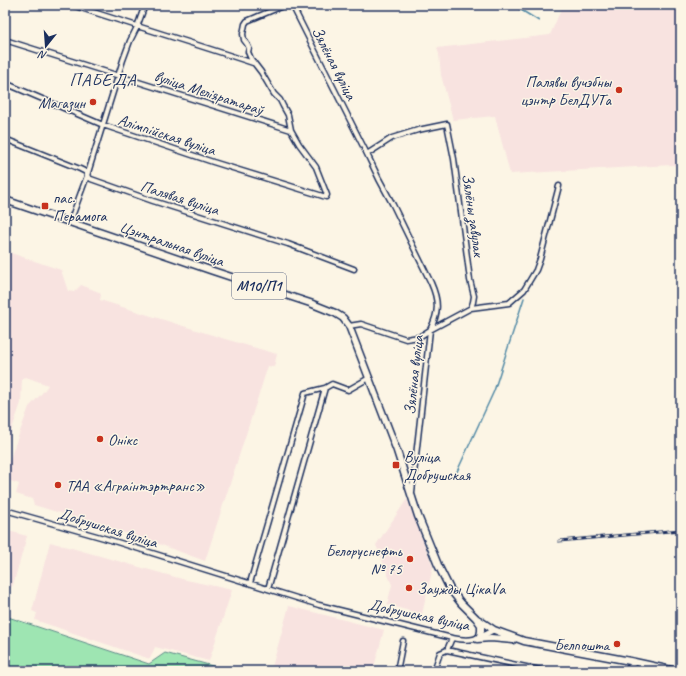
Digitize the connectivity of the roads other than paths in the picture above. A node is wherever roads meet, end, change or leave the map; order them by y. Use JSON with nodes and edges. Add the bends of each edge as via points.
{"nodes":[{"id":1,"x":72,"y":5,"type":"edge"},
{"id":2,"x":145,"y":5,"type":"edge"},
{"id":3,"x":285,"y":5,"type":"edge"},
{"id":4,"x":292,"y":5,"type":"edge"},
{"id":5,"x":137,"y":27,"type":"junction"},
{"id":6,"x":5,"y":40,"type":"edge"},
{"id":7,"x":253,"y":63,"type":"junction"},
{"id":8,"x":118,"y":76,"type":"junction"},
{"id":9,"x":5,"y":83,"type":"edge"},
{"id":10,"x":103,"y":125,"type":"junction"},
{"id":11,"x":291,"y":130,"type":"junction"},
{"id":12,"x":5,"y":139,"type":"edge"},
{"id":13,"x":367,"y":154,"type":"junction"},
{"id":14,"x":87,"y":176,"type":"junction"},
{"id":15,"x":559,"y":186,"type":"dead end"},
{"id":16,"x":5,"y":200,"type":"edge"},
{"id":17,"x":70,"y":222,"type":"junction"},
{"id":18,"x":354,"y":269,"type":"dead end"},
{"id":19,"x":470,"y":308,"type":"junction"},
{"id":20,"x":349,"y":326,"type":"junction"},
{"id":21,"x":430,"y":330,"type":"junction"},
{"id":22,"x":369,"y":378,"type":"junction"},
{"id":23,"x":325,"y":388,"type":"junction"},
{"id":24,"x":411,"y":497,"type":"junction"},
{"id":25,"x":5,"y":510,"type":"edge"},
{"id":26,"x":250,"y":583,"type":"junction"},
{"id":27,"x":268,"y":590,"type":"junction"},
{"id":28,"x":476,"y":618,"type":"junction"},
{"id":29,"x":494,"y":630,"type":"junction"},
{"id":30,"x":452,"y":638,"type":"junction"},
{"id":31,"x":477,"y":639,"type":"junction"},
{"id":32,"x":403,"y":641,"type":"dead end"},
{"id":33,"x":524,"y":641,"type":"junction"},
{"id":34,"x":447,"y":650,"type":"junction"},
{"id":35,"x":636,"y":662,"type":"junction"},
{"id":36,"x":397,"y":671,"type":"edge"},
{"id":37,"x":434,"y":671,"type":"edge"},
{"id":38,"x":545,"y":671,"type":"edge"},
{"id":39,"x":625,"y":671,"type":"edge"},
{"id":40,"x":676,"y":671,"type":"edge"}],
"edges":[{"from":1,"to":5,"type":"street"},
{"from":2,"to":5,"type":"street"},
{"from":3,"to":7,"type":"street","via":[[245,24],[244,40]]},
{"from":4,"to":13,"type":"street","name":"Зялёная вуліца"},
{"from":5,"to":7,"type":"street"},
{"from":5,"to":8,"type":"street"},
{"from":6,"to":8,"type":"street","name":"вуліца Меліяратараў"},
{"from":7,"to":11,"type":"street","via":[[280,100],[288,116]]},
{"from":8,"to":10,"type":"street"},
{"from":8,"to":11,"type":"street","name":"вуліца Меліяратараў"},
{"from":9,"to":10,"type":"street","name":"Алімпійская вуліца"},
{"from":10,"to":11,"type":"street","name":"Алімпійская вуліца","via":[[326,197],[316,168]]},
{"from":10,"to":14,"type":"street"},
{"from":12,"to":14,"type":"street","name":"Палявая вуліца","via":[[80,169],[86,172]]},
{"from":13,"to":19,"type":"street","name":"Зялёны завулак","via":[[392,138],[447,124],[474,296]]},
{"from":13,"to":21,"type":"street","name":"Зялёная вуліца","via":[[433,288],[438,309]]},
{"from":14,"to":17,"type":"street"},
{"from":14,"to":18,"type":"street","name":"Палявая вуліца","via":[[132,194],[288,244]]},
{"from":15,"to":19,"type":"street","via":[[540,259],[524,290],[509,303]]},
{"from":16,"to":17,"type":"main road","name":"Цэнтральная вуліца","number":"М10/П1"},
{"from":17,"to":20,"type":"main road","name":"Цэнтральная вуліца","number":"М10/П1","via":[[310,303],[335,313]]},
{"from":19,"to":21,"type":"street"},
{"from":20,"to":21,"type":"street","via":[[361,324],[406,339],[419,337]]},
{"from":20,"to":22,"type":"main road","name":"Цэнтральная вуліца","number":"М10/П1"},
{"from":21,"to":24,"type":"street","name":"Зялёная вуліца"},
{"from":22,"to":23,"type":"street","via":[[348,390],[332,384]]},
{"from":22,"to":24,"type":"main road","name":"Цэнтральная вуліца","number":"М10/П1"},
{"from":23,"to":26,"type":"street","via":[[305,393]]},
{"from":23,"to":27,"type":"street"},
{"from":24,"to":28,"type":"main road","number":"М10/П1","via":[[445,580],[461,603]]},
{"from":25,"to":26,"type":"street","name":"Добрушская вуліца"},
{"from":26,"to":27,"type":"street","name":"Добрушская вуліца"},
{"from":27,"to":30,"type":"street","name":"Добрушская вуліца"},
{"from":28,"to":29,"type":"main road","number":"М10/П1"},
{"from":28,"to":31,"type":"main road","via":[[481,625],[480,636]]},
{"from":29,"to":31,"type":"street","name":"Добрушская вуліца"},
{"from":29,"to":33,"type":"main road","number":"М10/П1"},
{"from":30,"to":31,"type":"street","name":"Добрушская вуліца"},
{"from":30,"to":34,"type":"street"},
{"from":31,"to":33,"type":"main road"},
{"from":32,"to":36,"type":"street"},
{"from":33,"to":35,"type":"main road","number":"М10/П1"},
{"from":34,"to":37,"type":"street","via":[[440,653]]},
{"from":34,"to":38,"type":"street"},
{"from":35,"to":39,"type":"street"},
{"from":35,"to":40,"type":"main road","number":"М10/П1"}]}
